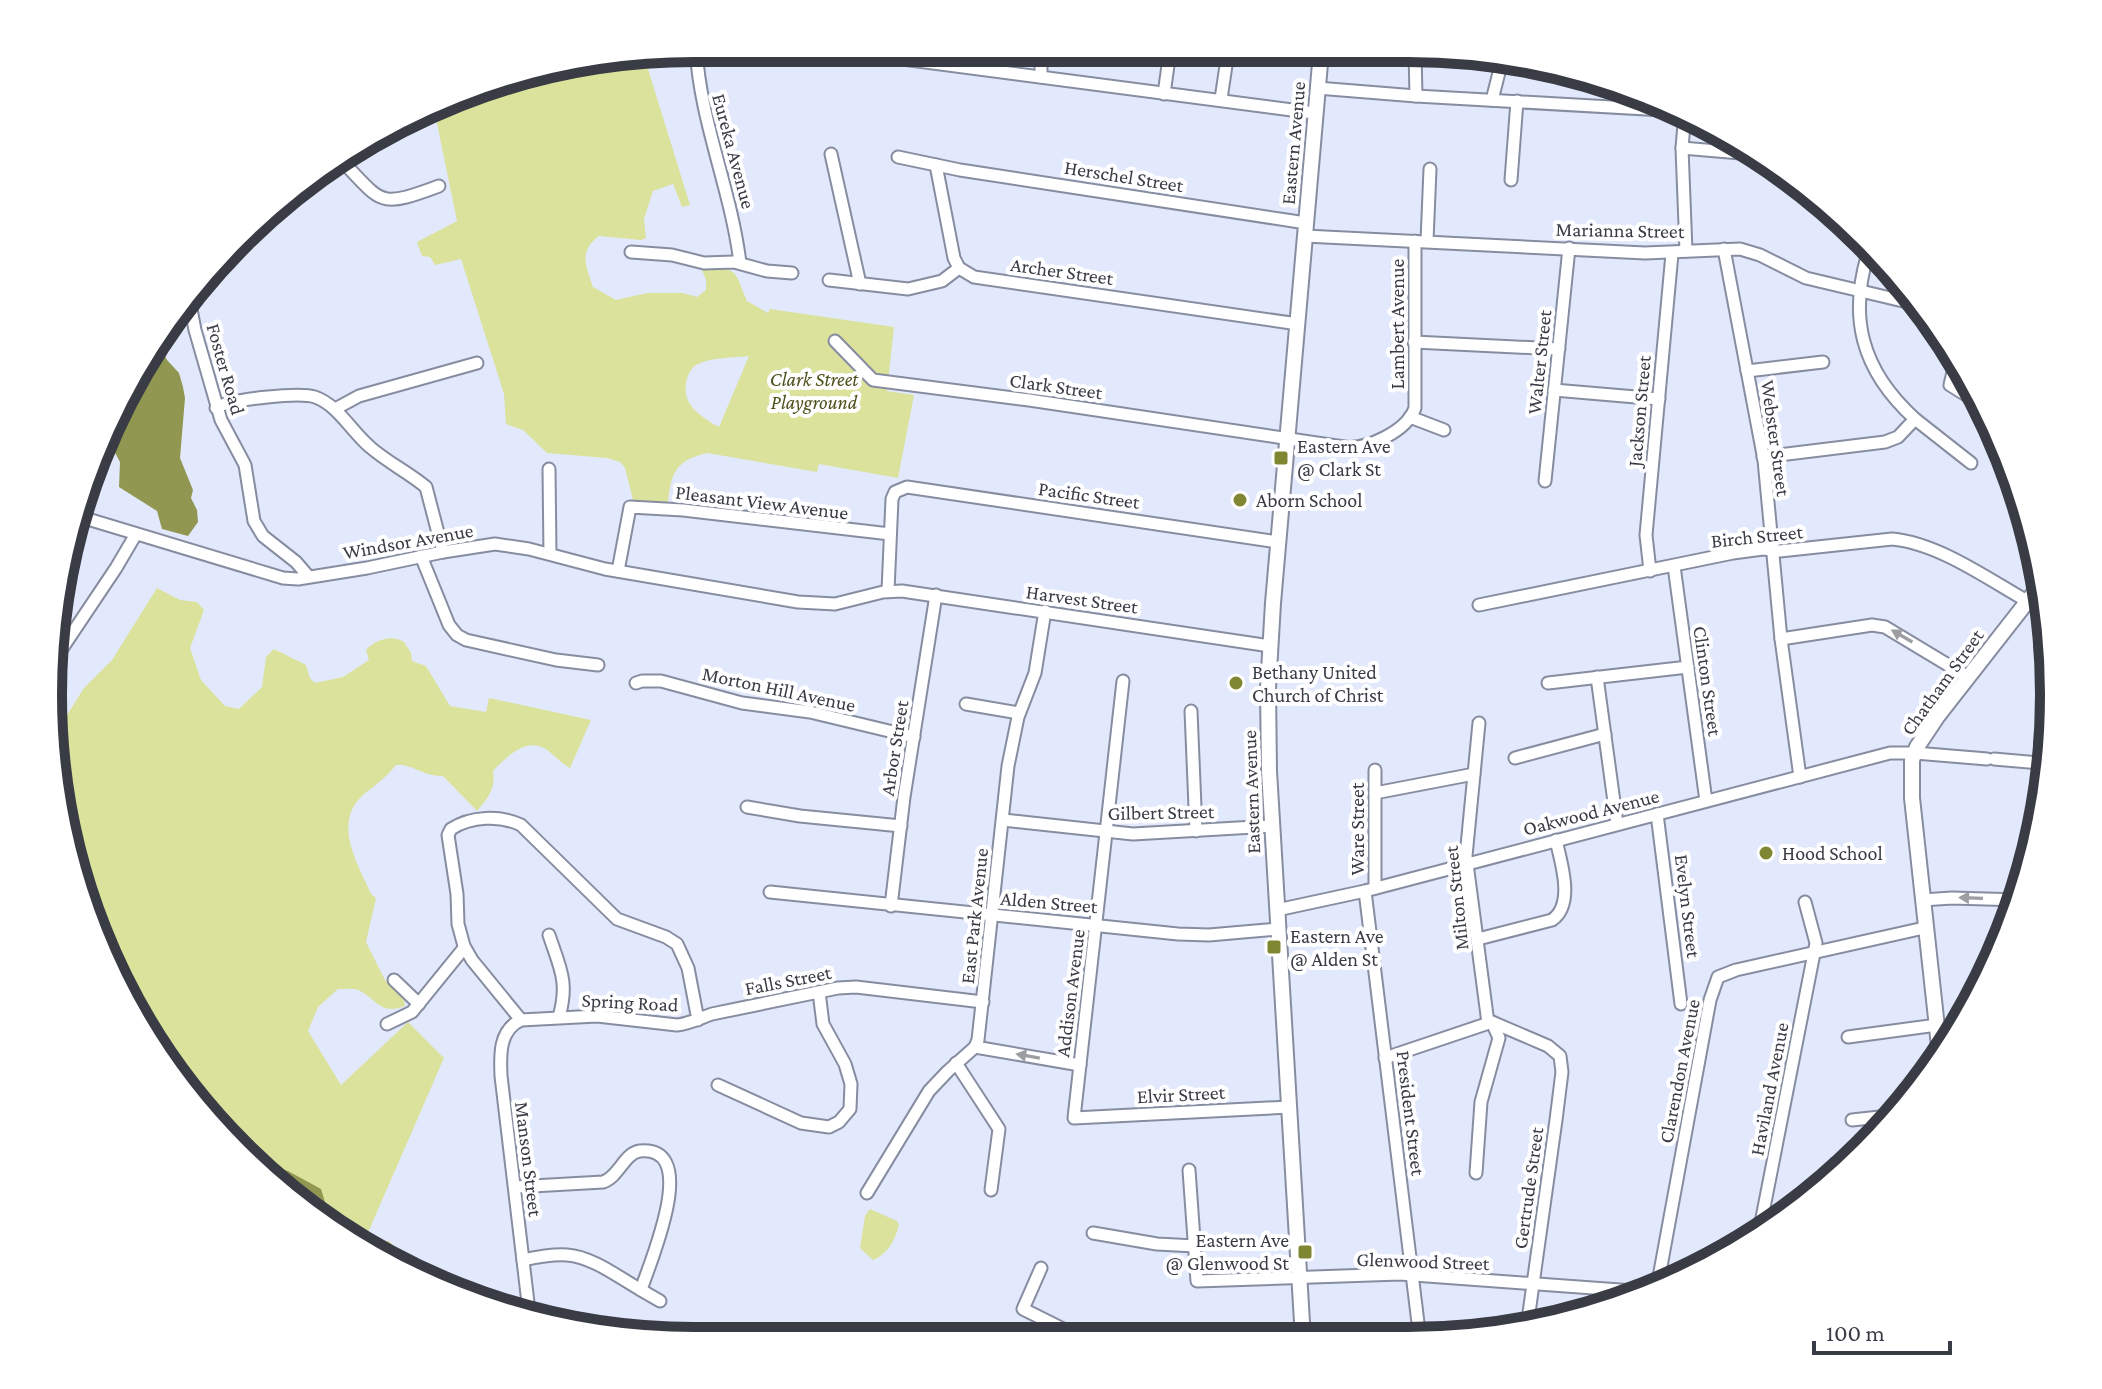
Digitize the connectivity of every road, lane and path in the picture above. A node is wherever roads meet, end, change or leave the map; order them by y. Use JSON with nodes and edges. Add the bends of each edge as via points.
{"nodes":[{"id":1,"x":697,"y":62,"type":"edge"},
{"id":2,"x":924,"y":62,"type":"edge"},
{"id":3,"x":1041,"y":62,"type":"edge"},
{"id":4,"x":1168,"y":62,"type":"edge"},
{"id":5,"x":1227,"y":62,"type":"edge"},
{"id":6,"x":1320,"y":62,"type":"edge"},
{"id":7,"x":1415,"y":62,"type":"edge"},
{"id":8,"x":946,"y":65,"type":"joint"},
{"id":9,"x":1500,"y":69,"type":"edge"},
{"id":10,"x":1041,"y":77,"type":"junction"},
{"id":11,"x":1317,"y":88,"type":"junction"},
{"id":12,"x":1164,"y":94,"type":"junction"},
{"id":13,"x":1416,"y":96,"type":"junction"},
{"id":14,"x":1221,"y":99,"type":"junction"},
{"id":15,"x":1492,"y":100,"type":"junction"},
{"id":16,"x":1517,"y":101,"type":"junction"},
{"id":17,"x":1647,"y":109,"type":"edge"},
{"id":18,"x":1315,"y":113,"type":"junction"},
{"id":19,"x":1683,"y":125,"type":"edge"},
{"id":20,"x":1682,"y":148,"type":"junction"},
{"id":21,"x":1732,"y":152,"type":"edge"},
{"id":22,"x":831,"y":154,"type":"dead end"},
{"id":23,"x":898,"y":157,"type":"dead end"},
{"id":24,"x":936,"y":165,"type":"junction"},
{"id":25,"x":347,"y":166,"type":"edge"},
{"id":26,"x":1430,"y":169,"type":"dead end"},
{"id":27,"x":1511,"y":180,"type":"dead end"},
{"id":28,"x":439,"y":186,"type":"dead end"},
{"id":29,"x":1306,"y":229,"type":"junction"},
{"id":30,"x":1421,"y":241,"type":"junction"},
{"id":31,"x":1569,"y":248,"type":"junction"},
{"id":32,"x":1724,"y":249,"type":"junction"},
{"id":33,"x":1686,"y":251,"type":"junction"},
{"id":34,"x":631,"y":252,"type":"dead end"},
{"id":35,"x":1672,"y":254,"type":"junction"},
{"id":36,"x":1867,"y":259,"type":"edge"},
{"id":37,"x":740,"y":263,"type":"junction"},
{"id":38,"x":959,"y":268,"type":"junction"},
{"id":39,"x":792,"y":273,"type":"dead end"},
{"id":40,"x":829,"y":280,"type":"dead end"},
{"id":41,"x":860,"y":284,"type":"junction"},
{"id":42,"x":1858,"y":291,"type":"junction"},
{"id":43,"x":1903,"y":301,"type":"edge"},
{"id":44,"x":194,"y":308,"type":"edge"},
{"id":45,"x":1298,"y":324,"type":"junction"},
{"id":46,"x":835,"y":341,"type":"dead end"},
{"id":47,"x":1414,"y":342,"type":"junction"},
{"id":48,"x":1559,"y":349,"type":"junction"},
{"id":49,"x":1823,"y":362,"type":"dead end"},
{"id":50,"x":477,"y":363,"type":"dead end"},
{"id":51,"x":1747,"y":371,"type":"junction"},
{"id":52,"x":1953,"y":374,"type":"edge"},
{"id":53,"x":1554,"y":390,"type":"junction"},
{"id":54,"x":1963,"y":393,"type":"edge"},
{"id":55,"x":1659,"y":399,"type":"junction"},
{"id":56,"x":216,"y":408,"type":"junction"},
{"id":57,"x":335,"y":409,"type":"junction"},
{"id":58,"x":1410,"y":417,"type":"junction"},
{"id":59,"x":1915,"y":419,"type":"junction"},
{"id":60,"x":1444,"y":430,"type":"dead end"},
{"id":61,"x":1288,"y":438,"type":"junction"},
{"id":62,"x":1763,"y":457,"type":"junction"},
{"id":63,"x":1971,"y":463,"type":"dead end"},
{"id":64,"x":549,"y":469,"type":"dead end"},
{"id":65,"x":1545,"y":481,"type":"dead end"},
{"id":66,"x":88,"y":519,"type":"edge"},
{"id":67,"x":136,"y":534,"type":"junction"},
{"id":68,"x":890,"y":534,"type":"junction"},
{"id":69,"x":1278,"y":542,"type":"junction"},
{"id":70,"x":1771,"y":549,"type":"junction"},
{"id":71,"x":443,"y":552,"type":"junction"},
{"id":72,"x":550,"y":554,"type":"junction"},
{"id":73,"x":421,"y":556,"type":"junction"},
{"id":74,"x":1674,"y":566,"type":"junction"},
{"id":75,"x":618,"y":571,"type":"junction"},
{"id":76,"x":1650,"y":571,"type":"junction"},
{"id":77,"x":308,"y":576,"type":"junction"},
{"id":78,"x":888,"y":591,"type":"junction"},
{"id":79,"x":2031,"y":591,"type":"edge"},
{"id":80,"x":936,"y":595,"type":"junction"},
{"id":81,"x":2033,"y":598,"type":"edge"},
{"id":82,"x":1479,"y":605,"type":"dead end"},
{"id":83,"x":1045,"y":611,"type":"junction"},
{"id":84,"x":1781,"y":639,"type":"junction"},
{"id":85,"x":64,"y":646,"type":"edge"},
{"id":86,"x":1270,"y":646,"type":"junction"},
{"id":87,"x":598,"y":665,"type":"dead end"},
{"id":88,"x":1688,"y":667,"type":"junction"},
{"id":89,"x":1597,"y":677,"type":"junction"},
{"id":90,"x":1968,"y":677,"type":"junction"},
{"id":91,"x":1123,"y":681,"type":"dead end"},
{"id":92,"x":636,"y":683,"type":"dead end"},
{"id":93,"x":1548,"y":683,"type":"dead end"},
{"id":94,"x":966,"y":704,"type":"dead end"},
{"id":95,"x":1191,"y":711,"type":"dead end"},
{"id":96,"x":1019,"y":713,"type":"junction"},
{"id":97,"x":1479,"y":723,"type":"dead end"},
{"id":98,"x":1605,"y":734,"type":"junction"},
{"id":99,"x":914,"y":737,"type":"junction"},
{"id":100,"x":1915,"y":753,"type":"junction"},
{"id":101,"x":1515,"y":758,"type":"dead end"},
{"id":102,"x":2036,"y":763,"type":"edge"},
{"id":103,"x":1375,"y":770,"type":"dead end"},
{"id":104,"x":1474,"y":774,"type":"junction"},
{"id":105,"x":1800,"y":777,"type":"junction"},
{"id":106,"x":1375,"y":793,"type":"junction"},
{"id":107,"x":1706,"y":801,"type":"junction"},
{"id":108,"x":747,"y":807,"type":"dead end"},
{"id":109,"x":1657,"y":814,"type":"junction"},
{"id":110,"x":1003,"y":820,"type":"junction"},
{"id":111,"x":1617,"y":824,"type":"junction"},
{"id":112,"x":901,"y":826,"type":"junction"},
{"id":113,"x":1272,"y":826,"type":"junction"},
{"id":114,"x":1196,"y":831,"type":"junction"},
{"id":115,"x":1105,"y":832,"type":"junction"},
{"id":116,"x":1556,"y":840,"type":"junction"},
{"id":117,"x":1467,"y":863,"type":"junction"},
{"id":118,"x":1370,"y":890,"type":"junction"},
{"id":119,"x":770,"y":892,"type":"dead end"},
{"id":120,"x":1922,"y":900,"type":"junction"},
{"id":121,"x":2005,"y":900,"type":"edge"},
{"id":122,"x":1805,"y":902,"type":"dead end"},
{"id":123,"x":891,"y":906,"type":"junction"},
{"id":124,"x":1277,"y":910,"type":"junction"},
{"id":125,"x":993,"y":916,"type":"junction"},
{"id":126,"x":1097,"y":924,"type":"junction"},
{"id":127,"x":1924,"y":928,"type":"junction"},
{"id":128,"x":1278,"y":929,"type":"junction"},
{"id":129,"x":549,"y":935,"type":"dead end"},
{"id":130,"x":1478,"y":939,"type":"junction"},
{"id":131,"x":464,"y":948,"type":"junction"},
{"id":132,"x":1813,"y":952,"type":"junction"},
{"id":133,"x":394,"y":980,"type":"dead end"},
{"id":134,"x":819,"y":992,"type":"junction"},
{"id":135,"x":983,"y":1002,"type":"junction"},
{"id":136,"x":419,"y":1004,"type":"junction"},
{"id":137,"x":1681,"y":1004,"type":"dead end"},
{"id":138,"x":559,"y":1017,"type":"junction"},
{"id":139,"x":521,"y":1020,"type":"junction"},
{"id":140,"x":698,"y":1020,"type":"junction"},
{"id":141,"x":1490,"y":1022,"type":"junction"},
{"id":142,"x":387,"y":1024,"type":"dead end"},
{"id":143,"x":1937,"y":1025,"type":"junction"},
{"id":144,"x":1848,"y":1037,"type":"dead end"},
{"id":145,"x":1938,"y":1038,"type":"edge"},
{"id":146,"x":975,"y":1047,"type":"junction"},
{"id":147,"x":1385,"y":1058,"type":"junction"},
{"id":148,"x":956,"y":1063,"type":"junction"},
{"id":149,"x":1080,"y":1065,"type":"junction"},
{"id":150,"x":718,"y":1085,"type":"dead end"},
{"id":151,"x":1289,"y":1107,"type":"junction"},
{"id":152,"x":1878,"y":1117,"type":"edge"},
{"id":153,"x":1074,"y":1118,"type":"joint"},
{"id":154,"x":1852,"y":1120,"type":"dead end"},
{"id":155,"x":1189,"y":1170,"type":"dead end"},
{"id":156,"x":1476,"y":1173,"type":"dead end"},
{"id":157,"x":515,"y":1187,"type":"junction"},
{"id":158,"x":991,"y":1190,"type":"dead end"},
{"id":159,"x":867,"y":1193,"type":"dead end"},
{"id":160,"x":1762,"y":1218,"type":"edge"},
{"id":161,"x":1093,"y":1233,"type":"dead end"},
{"id":162,"x":1195,"y":1246,"type":"junction"},
{"id":163,"x":523,"y":1260,"type":"junction"},
{"id":164,"x":1041,"y":1268,"type":"dead end"},
{"id":165,"x":1660,"y":1275,"type":"edge"},
{"id":166,"x":1414,"y":1276,"type":"junction"},
{"id":167,"x":1299,"y":1277,"type":"junction"},
{"id":168,"x":1533,"y":1284,"type":"junction"},
{"id":169,"x":641,"y":1290,"type":"junction"},
{"id":170,"x":1619,"y":1290,"type":"edge"},
{"id":171,"x":660,"y":1301,"type":"dead end"},
{"id":172,"x":528,"y":1304,"type":"edge"},
{"id":173,"x":1529,"y":1315,"type":"edge"},
{"id":174,"x":1059,"y":1327,"type":"edge"},
{"id":175,"x":1302,"y":1327,"type":"edge"},
{"id":176,"x":1419,"y":1327,"type":"edge"}],
"edges":[{"from":1,"to":37,"type":"street","name":"Eureka Avenue"},
{"from":2,"to":8,"type":"street"},
{"from":3,"to":10,"type":"street"},
{"from":4,"to":12,"type":"street"},
{"from":5,"to":14,"type":"street"},
{"from":6,"to":11,"type":"main road","name":"Eastern Avenue"},
{"from":7,"to":13,"type":"street"},
{"from":8,"to":10,"type":"street"},
{"from":9,"to":15,"type":"street"},
{"from":10,"to":12,"type":"street"},
{"from":11,"to":13,"type":"street"},
{"from":11,"to":18,"type":"main road","name":"Eastern Avenue"},
{"from":12,"to":14,"type":"street"},
{"from":13,"to":15,"type":"street"},
{"from":14,"to":18,"type":"street"},
{"from":15,"to":16,"type":"street"},
{"from":16,"to":17,"type":"street"},
{"from":16,"to":27,"type":"street"},
{"from":18,"to":29,"type":"main road","name":"Eastern Avenue"},
{"from":19,"to":20,"type":"street"},
{"from":20,"to":21,"type":"street"},
{"from":20,"to":33,"type":"street"},
{"from":22,"to":41,"type":"street"},
{"from":23,"to":24,"type":"street","name":"Herschel Street"},
{"from":24,"to":29,"type":"street","name":"Herschel Street"},
{"from":24,"to":38,"type":"street"},
{"from":25,"to":28,"type":"street","via":[[380,198],[400,200]]},
{"from":26,"to":30,"type":"street","name":"Lambert Avenue"},
{"from":29,"to":30,"type":"street","name":"Marianna Street"},
{"from":29,"to":45,"type":"main road","name":"Eastern Avenue"},
{"from":30,"to":31,"type":"street","name":"Marianna Street"},
{"from":30,"to":47,"type":"street","name":"Lambert Avenue"},
{"from":31,"to":35,"type":"street","name":"Marianna Street"},
{"from":31,"to":48,"type":"street","name":"Walter Street"},
{"from":32,"to":33,"type":"street","name":"Marianna Street"},
{"from":32,"to":42,"type":"street","name":"Marianna Street","via":[[1750,251],[1796,274]]},
{"from":32,"to":51,"type":"street","name":"Webster Street"},
{"from":33,"to":35,"type":"street","name":"Marianna Street"},
{"from":34,"to":37,"type":"street"},
{"from":35,"to":55,"type":"street","name":"Jackson Street"},
{"from":36,"to":42,"type":"street"},
{"from":37,"to":39,"type":"street"},
{"from":38,"to":41,"type":"street","via":[[942,281],[908,289]]},
{"from":38,"to":45,"type":"street","name":"Archer Street","via":[[974,277]]},
{"from":40,"to":41,"type":"street"},
{"from":42,"to":43,"type":"street","name":"Marianna Street"},
{"from":42,"to":59,"type":"street","via":[[1869,356],[1884,385]]},
{"from":44,"to":56,"type":"street","name":"Foster Road"},
{"from":45,"to":61,"type":"main road","name":"Eastern Avenue"},
{"from":46,"to":61,"type":"street","name":"Clark Street","via":[[873,380]]},
{"from":47,"to":48,"type":"street"},
{"from":47,"to":58,"type":"street","name":"Lambert Avenue"},
{"from":48,"to":53,"type":"street","name":"Walter Street"},
{"from":49,"to":51,"type":"street"},
{"from":50,"to":57,"type":"street","via":[[359,396]]},
{"from":51,"to":62,"type":"street","name":"Webster Street"},
{"from":52,"to":54,"type":"street","via":[[1950,385]]},
{"from":53,"to":55,"type":"street"},
{"from":53,"to":65,"type":"street","name":"Walter Street"},
{"from":55,"to":76,"type":"street","name":"Jackson Street","via":[[1646,535]]},
{"from":56,"to":57,"type":"street","via":[[236,400],[305,395]]},
{"from":56,"to":77,"type":"street","name":"Foster Road","via":[[245,465],[254,521],[263,536]]},
{"from":57,"to":71,"type":"street","via":[[368,446],[426,487]]},
{"from":58,"to":60,"type":"street"},
{"from":58,"to":61,"type":"street","name":"Lambert Avenue","via":[[1376,442],[1354,448]]},
{"from":59,"to":62,"type":"street","via":[[1885,442]]},
{"from":59,"to":63,"type":"street"},
{"from":61,"to":69,"type":"main road","name":"Eastern Avenue"},
{"from":62,"to":70,"type":"street","name":"Webster Street"},
{"from":64,"to":72,"type":"street"},
{"from":66,"to":67,"type":"street","name":"Windsor Avenue"},
{"from":67,"to":77,"type":"street","name":"Windsor Avenue","via":[[275,577]]},
{"from":67,"to":85,"type":"street"},
{"from":68,"to":69,"type":"street","name":"Pacific Street","via":[[892,499],[907,487]]},
{"from":68,"to":75,"type":"street","name":"Pleasant View Avenue","via":[[630,507]]},
{"from":68,"to":78,"type":"street"},
{"from":69,"to":86,"type":"main road","name":"Eastern Avenue"},
{"from":70,"to":74,"type":"street","name":"Birch Street"},
{"from":70,"to":79,"type":"street","name":"Birch Street","via":[[1905,540]]},
{"from":70,"to":84,"type":"street","name":"Webster Street"},
{"from":71,"to":72,"type":"street","name":"Windsor Avenue","via":[[495,544]]},
{"from":71,"to":73,"type":"street","name":"Windsor Avenue"},
{"from":72,"to":75,"type":"street","name":"Windsor Avenue"},
{"from":73,"to":77,"type":"street","name":"Windsor Avenue"},
{"from":73,"to":87,"type":"street","via":[[449,625],[466,640]]},
{"from":74,"to":76,"type":"street","name":"Birch Street"},
{"from":74,"to":88,"type":"street","name":"Clinton Street"},
{"from":75,"to":78,"type":"street","name":"Windsor Avenue","via":[[824,604]]},
{"from":76,"to":82,"type":"street","name":"Birch Street"},
{"from":78,"to":80,"type":"street","name":"Harvest Street"},
{"from":80,"to":83,"type":"street","name":"Harvest Street"},
{"from":80,"to":99,"type":"street","name":"Arbor Street"},
{"from":81,"to":90,"type":"main road","name":"Chatham Street"},
{"from":83,"to":86,"type":"street","name":"Harvest Street"},
{"from":83,"to":96,"type":"street","name":"East Park Avenue","via":[[1035,673]]},
{"from":90,"to":84,"type":"street","one_way":true,"via":[[1885,627]]},
{"from":84,"to":105,"type":"street","name":"Webster Street"},
{"from":86,"to":113,"type":"main road","name":"Eastern Avenue"},
{"from":88,"to":89,"type":"street"},
{"from":88,"to":107,"type":"street","name":"Clinton Street"},
{"from":89,"to":93,"type":"street"},
{"from":89,"to":98,"type":"street"},
{"from":90,"to":100,"type":"main road","name":"Chatham Street"},
{"from":91,"to":115,"type":"street","name":"Addison Avenue"},
{"from":92,"to":99,"type":"street","name":"Morton Hill Avenue","via":[[661,681]]},
{"from":94,"to":96,"type":"street"},
{"from":95,"to":114,"type":"street"},
{"from":96,"to":110,"type":"street","name":"East Park Avenue"},
{"from":97,"to":104,"type":"street","name":"Milton Street"},
{"from":98,"to":101,"type":"street"},
{"from":98,"to":111,"type":"street"},
{"from":99,"to":112,"type":"street","name":"Arbor Street"},
{"from":100,"to":102,"type":"street","name":"Oakwood Avenue"},
{"from":100,"to":105,"type":"street","name":"Oakwood Avenue","via":[[1890,753]]},
{"from":100,"to":120,"type":"main road","name":"Chatham Street","via":[[1912,798]]},
{"from":103,"to":106,"type":"street","name":"Ware Street"},
{"from":104,"to":106,"type":"street"},
{"from":104,"to":117,"type":"street","name":"Milton Street"},
{"from":105,"to":107,"type":"street","name":"Oakwood Avenue"},
{"from":106,"to":118,"type":"street","name":"Ware Street"},
{"from":107,"to":109,"type":"street","name":"Oakwood Avenue"},
{"from":108,"to":112,"type":"street"},
{"from":109,"to":111,"type":"street","name":"Oakwood Avenue"},
{"from":109,"to":137,"type":"street","name":"Evelyn Street"},
{"from":110,"to":115,"type":"street","name":"Gilbert Street"},
{"from":110,"to":125,"type":"street","name":"East Park Avenue"},
{"from":111,"to":116,"type":"street","name":"Oakwood Avenue"},
{"from":112,"to":123,"type":"street","name":"Arbor Street"},
{"from":113,"to":114,"type":"street","name":"Gilbert Street"},
{"from":113,"to":124,"type":"main road","name":"Eastern Avenue"},
{"from":114,"to":115,"type":"street","name":"Gilbert Street"},
{"from":115,"to":126,"type":"street","name":"Addison Avenue"},
{"from":116,"to":117,"type":"street","name":"Oakwood Avenue"},
{"from":116,"to":130,"type":"street","via":[[1564,878],[1562,910],[1552,920]]},
{"from":117,"to":118,"type":"street","name":"Oakwood Avenue"},
{"from":117,"to":130,"type":"street","name":"Milton Street"},
{"from":118,"to":124,"type":"street","name":"Oakwood Avenue"},
{"from":118,"to":147,"type":"street","name":"President Street"},
{"from":119,"to":123,"type":"street","name":"Alden Street"},
{"from":121,"to":120,"type":"street","one_way":true},
{"from":120,"to":127,"type":"main road","name":"Chatham Street"},
{"from":122,"to":132,"type":"street","name":"Haviland Avenue","via":[[1816,943]]},
{"from":123,"to":125,"type":"street","name":"Alden Street"},
{"from":124,"to":128,"type":"main road","name":"Eastern Avenue"},
{"from":125,"to":126,"type":"street","name":"Alden Street"},
{"from":125,"to":135,"type":"street","name":"East Park Avenue"},
{"from":126,"to":128,"type":"street","name":"Alden Street","via":[[1192,935]]},
{"from":126,"to":149,"type":"street","name":"Addison Avenue"},
{"from":127,"to":132,"type":"street","name":"Clarendon Avenue"},
{"from":127,"to":143,"type":"main road","name":"Chatham Street"},
{"from":128,"to":151,"type":"main road","name":"Eastern Avenue"},
{"from":129,"to":138,"type":"street","name":"Spring Road","via":[[564,981]]},
{"from":130,"to":141,"type":"street","name":"Milton Street"},
{"from":131,"to":136,"type":"street"},
{"from":131,"to":139,"type":"street"},
{"from":131,"to":140,"type":"street","via":[[448,835],[471,821],[502,819],[521,825],[539,840],[617,919],[677,944],[688,968]]},
{"from":132,"to":160,"type":"street","name":"Haviland Avenue"},
{"from":132,"to":165,"type":"street","name":"Clarendon Avenue","via":[[1724,973],[1716,980]]},
{"from":133,"to":136,"type":"street"},
{"from":134,"to":135,"type":"street","name":"Falls Street","via":[[856,987]]},
{"from":134,"to":140,"type":"street","name":"Falls Street"},
{"from":134,"to":150,"type":"street","via":[[823,1024],[851,1084],[850,1109],[839,1122],[829,1127],[801,1123]]},
{"from":135,"to":146,"type":"street","name":"East Park Avenue"},
{"from":136,"to":142,"type":"street"},
{"from":138,"to":139,"type":"street","name":"Spring Road"},
{"from":138,"to":140,"type":"street","name":"Spring Road","via":[[677,1025]]},
{"from":139,"to":157,"type":"street","name":"Manson Street","via":[[505,1035],[500,1054]]},
{"from":141,"to":147,"type":"street"},
{"from":141,"to":156,"type":"street","name":"Milton Street","via":[[1499,1038],[1481,1102]]},
{"from":141,"to":168,"type":"street","name":"Gertrude Street","via":[[1548,1046],[1559,1054],[1562,1072]]},
{"from":143,"to":144,"type":"street"},
{"from":143,"to":145,"type":"main road","name":"Chatham Street"},
{"from":146,"to":148,"type":"street"},
{"from":149,"to":146,"type":"street","one_way":true},
{"from":147,"to":166,"type":"street","name":"President Street"},
{"from":148,"to":158,"type":"street","via":[[999,1129]]},
{"from":148,"to":159,"type":"street","via":[[929,1091]]},
{"from":149,"to":153,"type":"street","name":"Addison Avenue"},
{"from":151,"to":153,"type":"street","name":"Elvir Street"},
{"from":151,"to":167,"type":"main road","name":"Eastern Avenue"},
{"from":152,"to":154,"type":"street"},
{"from":155,"to":162,"type":"street"},
{"from":157,"to":163,"type":"street","name":"Manson Street"},
{"from":157,"to":169,"type":"street","via":[[603,1182],[631,1156],[655,1153],[668,1165],[669,1199]]},
{"from":161,"to":162,"type":"street"},
{"from":162,"to":167,"type":"street","name":"Glenwood Street","via":[[1197,1281]]},
{"from":163,"to":169,"type":"street","via":[[574,1256]]},
{"from":163,"to":172,"type":"street","name":"Manson Street"},
{"from":164,"to":174,"type":"street","via":[[1023,1309]]},
{"from":166,"to":167,"type":"street","name":"Glenwood Street"},
{"from":166,"to":168,"type":"street","name":"Glenwood Street"},
{"from":166,"to":176,"type":"street","name":"President Street"},
{"from":167,"to":175,"type":"main road","name":"Eastern Avenue"},
{"from":168,"to":170,"type":"street","name":"Glenwood Street"},
{"from":168,"to":173,"type":"street","name":"Gertrude Street"},
{"from":169,"to":171,"type":"street"}]}
